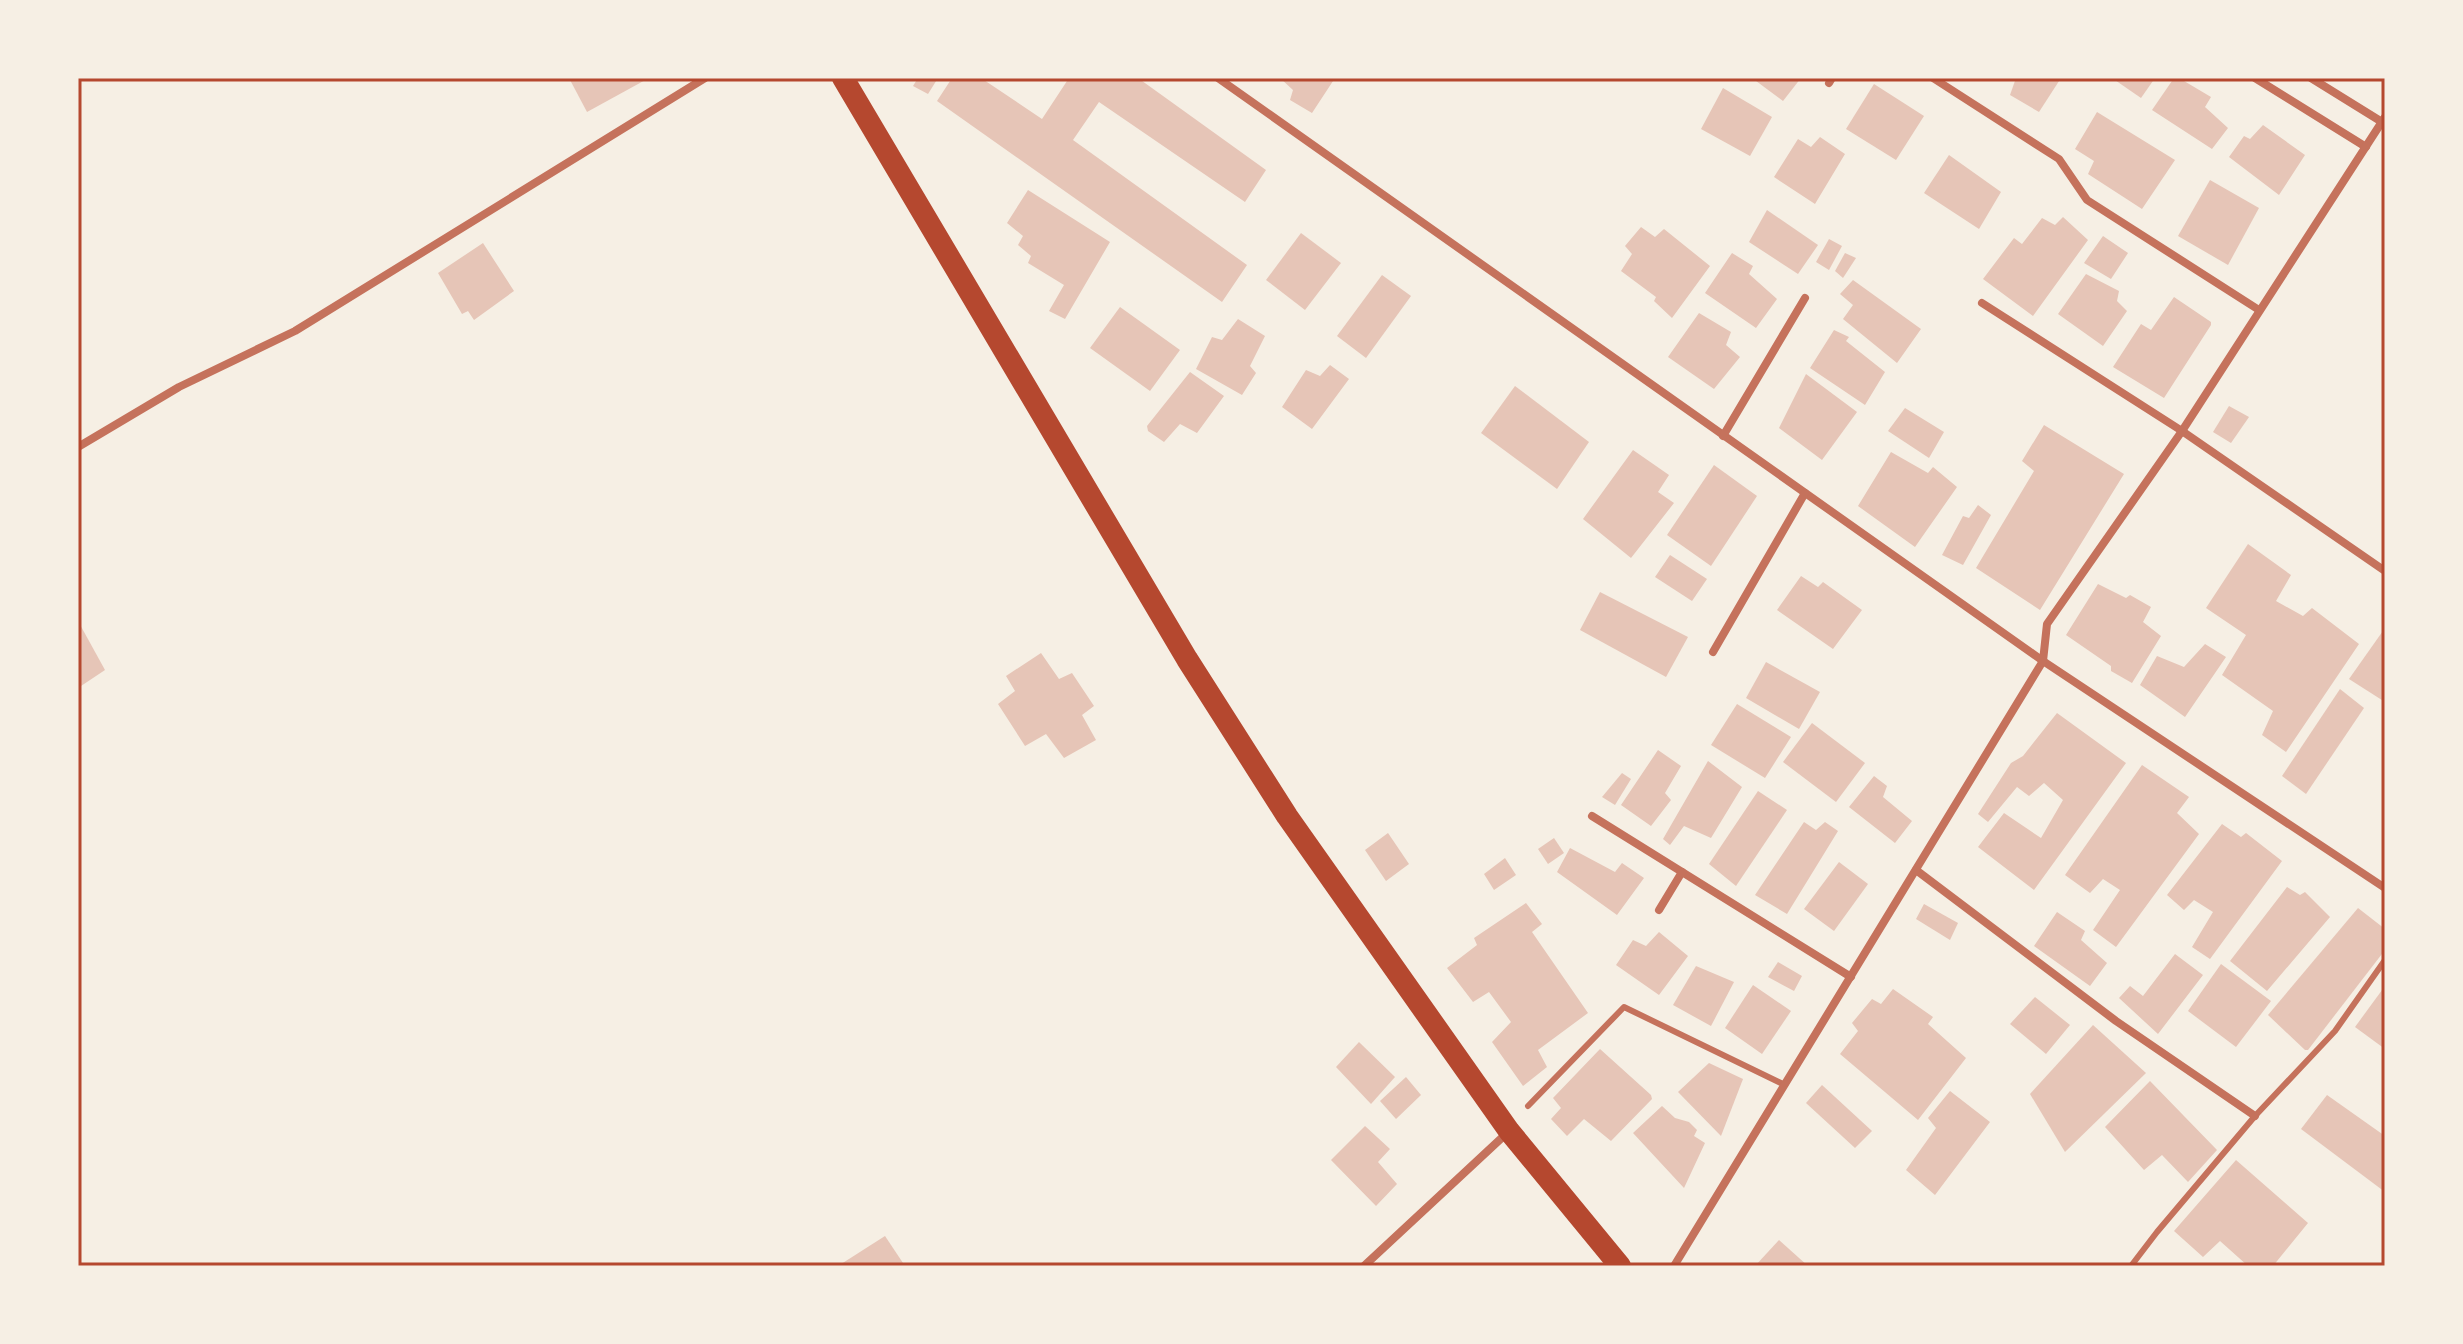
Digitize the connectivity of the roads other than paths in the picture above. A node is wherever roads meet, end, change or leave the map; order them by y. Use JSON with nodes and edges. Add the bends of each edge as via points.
{"nodes":[{"id":1,"x":705,"y":78,"type":"edge"},
{"id":2,"x":843,"y":78,"type":"edge"},
{"id":3,"x":1933,"y":78,"type":"edge"},
{"id":4,"x":2255,"y":78,"type":"edge"},
{"id":5,"x":2311,"y":78,"type":"edge"},
{"id":6,"x":1222,"y":79,"type":"edge"},
{"id":7,"x":2383,"y":120,"type":"edge"},
{"id":8,"x":2366,"y":147,"type":"junction"},
{"id":9,"x":1805,"y":298,"type":"dead end"},
{"id":10,"x":1982,"y":303,"type":"dead end"},
{"id":11,"x":2259,"y":310,"type":"junction"},
{"id":12,"x":2182,"y":431,"type":"junction"},
{"id":13,"x":1723,"y":436,"type":"junction"},
{"id":14,"x":78,"y":447,"type":"edge"},
{"id":15,"x":1805,"y":493,"type":"junction"},
{"id":16,"x":2385,"y":571,"type":"edge"},
{"id":17,"x":1713,"y":652,"type":"dead end"},
{"id":18,"x":2043,"y":661,"type":"junction"},
{"id":19,"x":1592,"y":816,"type":"dead end"},
{"id":20,"x":1916,"y":870,"type":"junction"},
{"id":21,"x":1682,"y":872,"type":"junction"},
{"id":22,"x":2385,"y":888,"type":"edge"},
{"id":23,"x":1659,"y":910,"type":"dead end"},
{"id":24,"x":2385,"y":960,"type":"edge"},
{"id":25,"x":1851,"y":977,"type":"junction"},
{"id":26,"x":1785,"y":1085,"type":"junction"},
{"id":27,"x":1528,"y":1106,"type":"dead end"},
{"id":28,"x":2255,"y":1116,"type":"junction"},
{"id":29,"x":1509,"y":1131,"type":"junction"},
{"id":30,"x":1364,"y":1266,"type":"edge"},
{"id":31,"x":1620,"y":1266,"type":"edge"},
{"id":32,"x":1674,"y":1266,"type":"edge"},
{"id":33,"x":2131,"y":1266,"type":"edge"}],
"edges":[{"from":1,"to":14,"type":"street","via":[[295,331],[179,387]]},
{"from":2,"to":29,"type":"highway","via":[[1187,659],[1287,816]]},
{"from":3,"to":11,"type":"street","via":[[2059,159],[2087,200]]},
{"from":4,"to":8,"type":"street"},
{"from":5,"to":7,"type":"street"},
{"from":6,"to":13,"type":"street"},
{"from":7,"to":8,"type":"street"},
{"from":8,"to":11,"type":"street"},
{"from":9,"to":13,"type":"street"},
{"from":10,"to":12,"type":"street"},
{"from":11,"to":12,"type":"street"},
{"from":12,"to":16,"type":"street"},
{"from":12,"to":18,"type":"street","via":[[2047,624]]},
{"from":13,"to":15,"type":"street"},
{"from":15,"to":17,"type":"street"},
{"from":15,"to":18,"type":"street"},
{"from":18,"to":20,"type":"street"},
{"from":18,"to":22,"type":"street"},
{"from":19,"to":21,"type":"street"},
{"from":20,"to":25,"type":"street"},
{"from":20,"to":28,"type":"street","via":[[2116,1021]]},
{"from":21,"to":23,"type":"street"},
{"from":21,"to":25,"type":"street"},
{"from":24,"to":28,"type":"lane","via":[[2335,1031]]},
{"from":25,"to":26,"type":"street"},
{"from":26,"to":27,"type":"lane","via":[[1624,1007]]},
{"from":26,"to":32,"type":"street"},
{"from":28,"to":33,"type":"lane"},
{"from":29,"to":30,"type":"street"},
{"from":29,"to":31,"type":"highway"}]}
